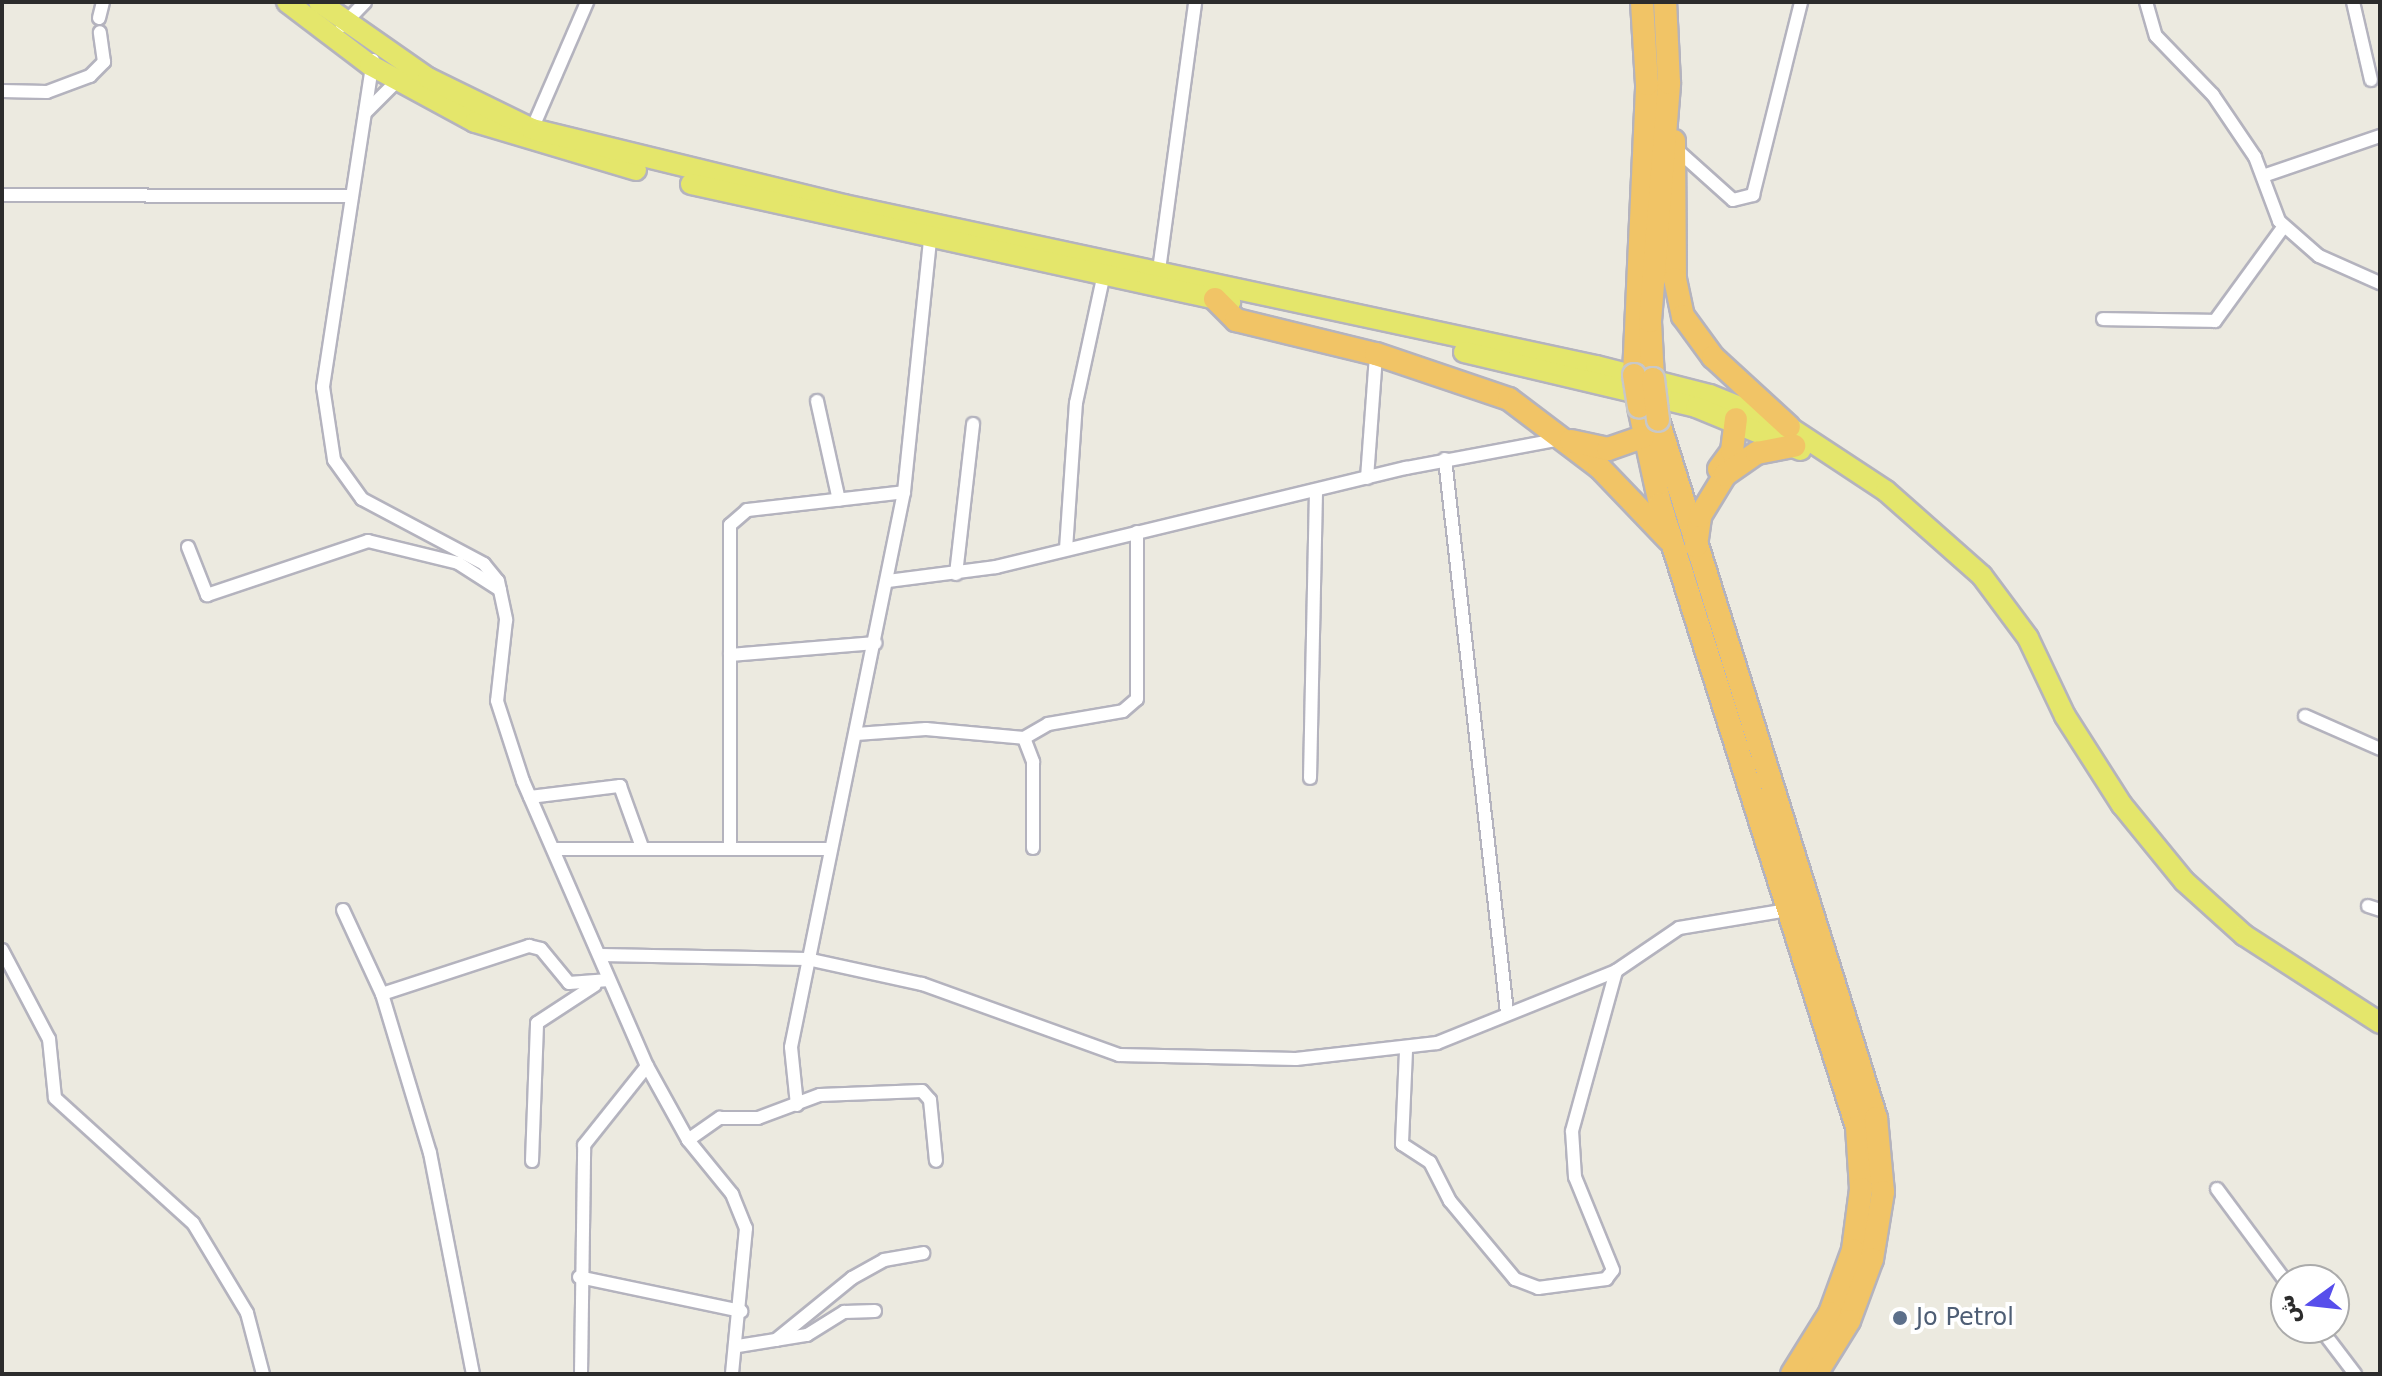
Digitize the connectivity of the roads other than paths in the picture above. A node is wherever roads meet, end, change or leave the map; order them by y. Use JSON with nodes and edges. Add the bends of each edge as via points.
{"nodes":[{"id":1,"x":103,"y":2,"type":"edge"},
{"id":2,"x":287,"y":2,"type":"edge"},
{"id":3,"x":319,"y":2,"type":"edge"},
{"id":4,"x":365,"y":2,"type":"edge"},
{"id":5,"x":587,"y":2,"type":"edge"},
{"id":6,"x":1195,"y":2,"type":"edge"},
{"id":7,"x":1642,"y":2,"type":"edge"},
{"id":8,"x":1665,"y":2,"type":"edge"},
{"id":9,"x":1801,"y":2,"type":"edge"},
{"id":10,"x":2146,"y":2,"type":"edge"},
{"id":11,"x":2353,"y":2,"type":"edge"},
{"id":12,"x":339,"y":30,"type":"junction"},
{"id":13,"x":375,"y":56,"type":"junction"},
{"id":14,"x":398,"y":80,"type":"junction"},
{"id":15,"x":2371,"y":80,"type":"dead end"},
{"id":16,"x":2,"y":91,"type":"edge"},
{"id":17,"x":1668,"y":103,"type":"junction"},
{"id":18,"x":365,"y":113,"type":"junction"},
{"id":19,"x":529,"y":135,"type":"junction"},
{"id":20,"x":2380,"y":136,"type":"edge"},
{"id":21,"x":1676,"y":149,"type":"junction"},
{"id":22,"x":2263,"y":176,"type":"junction"},
{"id":23,"x":2,"y":195,"type":"edge"},
{"id":24,"x":352,"y":196,"type":"junction"},
{"id":25,"x":2284,"y":226,"type":"junction"},
{"id":26,"x":931,"y":231,"type":"junction"},
{"id":27,"x":1159,"y":270,"type":"junction"},
{"id":28,"x":1103,"y":278,"type":"junction"},
{"id":29,"x":2380,"y":283,"type":"edge"},
{"id":30,"x":1217,"y":292,"type":"junction"},
{"id":31,"x":2103,"y":319,"type":"dead end"},
{"id":32,"x":1376,"y":354,"type":"junction"},
{"id":33,"x":1644,"y":377,"type":"junction"},
{"id":34,"x":817,"y":401,"type":"dead end"},
{"id":35,"x":1736,"y":419,"type":"junction"},
{"id":36,"x":973,"y":424,"type":"dead end"},
{"id":37,"x":1791,"y":436,"type":"junction"},
{"id":38,"x":1643,"y":437,"type":"junction"},
{"id":39,"x":1564,"y":438,"type":"junction"},
{"id":40,"x":1445,"y":459,"type":"junction"},
{"id":41,"x":1367,"y":478,"type":"junction"},
{"id":42,"x":1316,"y":491,"type":"junction"},
{"id":43,"x":904,"y":492,"type":"junction"},
{"id":44,"x":1678,"y":497,"type":"junction"},
{"id":45,"x":839,"y":500,"type":"junction"},
{"id":46,"x":1137,"y":532,"type":"junction"},
{"id":47,"x":1673,"y":544,"type":"junction"},
{"id":48,"x":188,"y":547,"type":"dead end"},
{"id":49,"x":1066,"y":549,"type":"junction"},
{"id":50,"x":1695,"y":551,"type":"junction"},
{"id":51,"x":956,"y":574,"type":"junction"},
{"id":52,"x":888,"y":581,"type":"junction"},
{"id":53,"x":502,"y":592,"type":"junction"},
{"id":54,"x":876,"y":643,"type":"junction"},
{"id":55,"x":730,"y":655,"type":"junction"},
{"id":56,"x":2305,"y":716,"type":"dead end"},
{"id":57,"x":856,"y":734,"type":"junction"},
{"id":58,"x":1024,"y":738,"type":"junction"},
{"id":59,"x":2380,"y":749,"type":"edge"},
{"id":60,"x":1310,"y":778,"type":"dead end"},
{"id":61,"x":530,"y":797,"type":"junction"},
{"id":62,"x":730,"y":846,"type":"junction"},
{"id":63,"x":642,"y":847,"type":"junction"},
{"id":64,"x":1033,"y":848,"type":"dead end"},
{"id":65,"x":554,"y":849,"type":"junction"},
{"id":66,"x":830,"y":849,"type":"junction"},
{"id":67,"x":343,"y":910,"type":"dead end"},
{"id":68,"x":1788,"y":910,"type":"junction"},
{"id":69,"x":2,"y":950,"type":"edge"},
{"id":70,"x":601,"y":955,"type":"junction"},
{"id":71,"x":807,"y":959,"type":"junction"},
{"id":72,"x":1616,"y":971,"type":"junction"},
{"id":73,"x":603,"y":981,"type":"junction"},
{"id":74,"x":382,"y":994,"type":"junction"},
{"id":75,"x":1847,"y":1009,"type":"junction"},
{"id":76,"x":1507,"y":1013,"type":"junction"},
{"id":77,"x":1824,"y":1015,"type":"junction"},
{"id":78,"x":2380,"y":1023,"type":"edge"},
{"id":79,"x":1406,"y":1051,"type":"junction"},
{"id":80,"x":647,"y":1066,"type":"junction"},
{"id":81,"x":797,"y":1105,"type":"junction"},
{"id":82,"x":688,"y":1140,"type":"junction"},
{"id":83,"x":532,"y":1161,"type":"dead end"},
{"id":84,"x":936,"y":1161,"type":"dead end"},
{"id":85,"x":2217,"y":1189,"type":"dead end"},
{"id":86,"x":923,"y":1253,"type":"dead end"},
{"id":87,"x":2273,"y":1264,"type":"edge"},
{"id":88,"x":579,"y":1277,"type":"junction"},
{"id":89,"x":741,"y":1311,"type":"junction"},
{"id":90,"x":875,"y":1311,"type":"dead end"},
{"id":91,"x":776,"y":1340,"type":"junction"},
{"id":92,"x":2332,"y":1344,"type":"edge"},
{"id":93,"x":738,"y":1346,"type":"junction"},
{"id":94,"x":263,"y":1374,"type":"edge"},
{"id":95,"x":473,"y":1374,"type":"edge"},
{"id":96,"x":581,"y":1374,"type":"edge"},
{"id":97,"x":732,"y":1374,"type":"edge"},
{"id":98,"x":1792,"y":1374,"type":"edge"},
{"id":99,"x":1816,"y":1374,"type":"edge"},
{"id":100,"x":2355,"y":1374,"type":"edge"}],
"edges":[{"from":1,"to":16,"type":"street","via":[[104,62],[90,76],[47,92]]},
{"from":2,"to":12,"type":"main road"},
{"from":3,"to":12,"type":"main road"},
{"from":4,"to":12,"type":"street"},
{"from":5,"to":19,"type":"street"},
{"from":6,"to":27,"type":"street"},
{"from":7,"to":33,"type":"highway","via":[[1647,84]]},
{"from":8,"to":17,"type":"highway"},
{"from":9,"to":21,"type":"street","via":[[1753,195],[1733,200]]},
{"from":10,"to":22,"type":"street","via":[[2156,36],[2222,107]]},
{"from":11,"to":15,"type":"street"},
{"from":12,"to":13,"type":"main road"},
{"from":13,"to":14,"type":"main road"},
{"from":13,"to":18,"type":"street"},
{"from":13,"to":19,"type":"main road"},
{"from":14,"to":18,"type":"street"},
{"from":14,"to":19,"type":"main road"},
{"from":17,"to":21,"type":"highway"},
{"from":17,"to":33,"type":"highway"},
{"from":18,"to":24,"type":"street"},
{"from":19,"to":26,"type":"main road"},
{"from":20,"to":22,"type":"street"},
{"from":21,"to":37,"type":"highway","via":[[1675,279],[1683,316],[1713,357]]},
{"from":22,"to":25,"type":"street"},
{"from":23,"to":24,"type":"street"},
{"from":24,"to":53,"type":"street","via":[[322,399],[334,460],[362,499],[484,564]]},
{"from":25,"to":29,"type":"street","via":[[2319,256]]},
{"from":25,"to":31,"type":"street","via":[[2215,321]]},
{"from":26,"to":27,"type":"main road"},
{"from":26,"to":28,"type":"main road"},
{"from":26,"to":43,"type":"street"},
{"from":27,"to":30,"type":"main road"},
{"from":28,"to":30,"type":"main road"},
{"from":28,"to":49,"type":"street","via":[[1076,403]]},
{"from":30,"to":32,"type":"highway","via":[[1236,320]]},
{"from":30,"to":35,"type":"main road"},
{"from":30,"to":37,"type":"main road","via":[[1596,366],[1710,395]]},
{"from":32,"to":39,"type":"highway","via":[[1509,399]]},
{"from":32,"to":41,"type":"street"},
{"from":33,"to":38,"type":"highway","bridge":true,"via":[[1639,407]]},
{"from":33,"to":44,"type":"highway","bridge":true},
{"from":34,"to":45,"type":"street"},
{"from":35,"to":37,"type":"main road"},
{"from":35,"to":44,"type":"highway","via":[[1732,451],[1720,469],[1696,493]]},
{"from":36,"to":51,"type":"street"},
{"from":37,"to":50,"type":"highway","via":[[1725,475],[1700,516]]},
{"from":37,"to":78,"type":"main road","via":[[1928,531],[1996,593],[2122,805],[2184,881],[2244,935]]},
{"from":38,"to":39,"type":"highway","via":[[1608,449]]},
{"from":38,"to":47,"type":"highway"},
{"from":39,"to":40,"type":"street"},
{"from":39,"to":47,"type":"highway"},
{"from":40,"to":41,"type":"street"},
{"from":40,"to":76,"type":"street"},
{"from":41,"to":42,"type":"street"},
{"from":42,"to":46,"type":"street"},
{"from":42,"to":60,"type":"street"},
{"from":43,"to":45,"type":"street"},
{"from":43,"to":52,"type":"street"},
{"from":44,"to":50,"type":"highway"},
{"from":45,"to":55,"type":"street","via":[[747,510],[733,520]]},
{"from":46,"to":49,"type":"street"},
{"from":46,"to":58,"type":"street","via":[[1137,699],[1123,711],[1048,724]]},
{"from":47,"to":68,"type":"highway"},
{"from":48,"to":53,"type":"street","via":[[207,595],[368,541],[458,563]]},
{"from":49,"to":51,"type":"street"},
{"from":50,"to":75,"type":"highway"},
{"from":51,"to":52,"type":"street"},
{"from":52,"to":54,"type":"street"},
{"from":53,"to":61,"type":"street","via":[[497,701]]},
{"from":54,"to":55,"type":"street"},
{"from":54,"to":57,"type":"street"},
{"from":55,"to":62,"type":"street"},
{"from":56,"to":59,"type":"street"},
{"from":57,"to":58,"type":"street","via":[[926,729]]},
{"from":57,"to":66,"type":"street"},
{"from":58,"to":64,"type":"street","via":[[1033,762]]},
{"from":61,"to":63,"type":"street","via":[[620,786]]},
{"from":61,"to":65,"type":"street"},
{"from":62,"to":63,"type":"street"},
{"from":62,"to":66,"type":"street"},
{"from":63,"to":65,"type":"street"},
{"from":65,"to":70,"type":"street"},
{"from":66,"to":71,"type":"street"},
{"from":67,"to":74,"type":"street"},
{"from":68,"to":72,"type":"street","via":[[1679,928]]},
{"from":68,"to":77,"type":"highway"},
{"from":69,"to":94,"type":"street","via":[[49,1039],[55,1098],[193,1223],[247,1313]]},
{"from":70,"to":71,"type":"street"},
{"from":70,"to":73,"type":"street"},
{"from":71,"to":79,"type":"street","via":[[922,984],[1134,1058]]},
{"from":71,"to":81,"type":"street","via":[[791,1047]]},
{"from":72,"to":76,"type":"street"},
{"from":72,"to":79,"type":"street","via":[[1572,1131],[1575,1177],[1613,1270],[1606,1279],[1538,1288],[1515,1279],[1450,1201],[1430,1162],[1402,1144]]},
{"from":73,"to":74,"type":"street","via":[[569,983],[541,949],[529,946]]},
{"from":73,"to":80,"type":"street"},
{"from":73,"to":83,"type":"street","via":[[537,1023]]},
{"from":74,"to":95,"type":"street","via":[[448,1223]]},
{"from":75,"to":77,"type":"highway"},
{"from":75,"to":99,"type":"highway","via":[[1876,1118],[1883,1192],[1863,1291]]},
{"from":76,"to":79,"type":"street"},
{"from":77,"to":98,"type":"highway","via":[[1857,1127],[1859,1211],[1844,1279]]},
{"from":80,"to":82,"type":"street"},
{"from":80,"to":88,"type":"street","via":[[584,1145]]},
{"from":81,"to":82,"type":"street","via":[[758,1118],[720,1118]]},
{"from":81,"to":84,"type":"street","via":[[859,1089],[922,1091],[930,1100]]},
{"from":82,"to":89,"type":"street","via":[[732,1194],[746,1228]]},
{"from":85,"to":87,"type":"street"},
{"from":86,"to":91,"type":"street","via":[[884,1260],[852,1278]]},
{"from":88,"to":89,"type":"street"},
{"from":88,"to":96,"type":"street"},
{"from":89,"to":93,"type":"street"},
{"from":90,"to":91,"type":"street","via":[[844,1312],[807,1335]]},
{"from":91,"to":93,"type":"street"},
{"from":92,"to":100,"type":"street"},
{"from":93,"to":97,"type":"street"}]}
